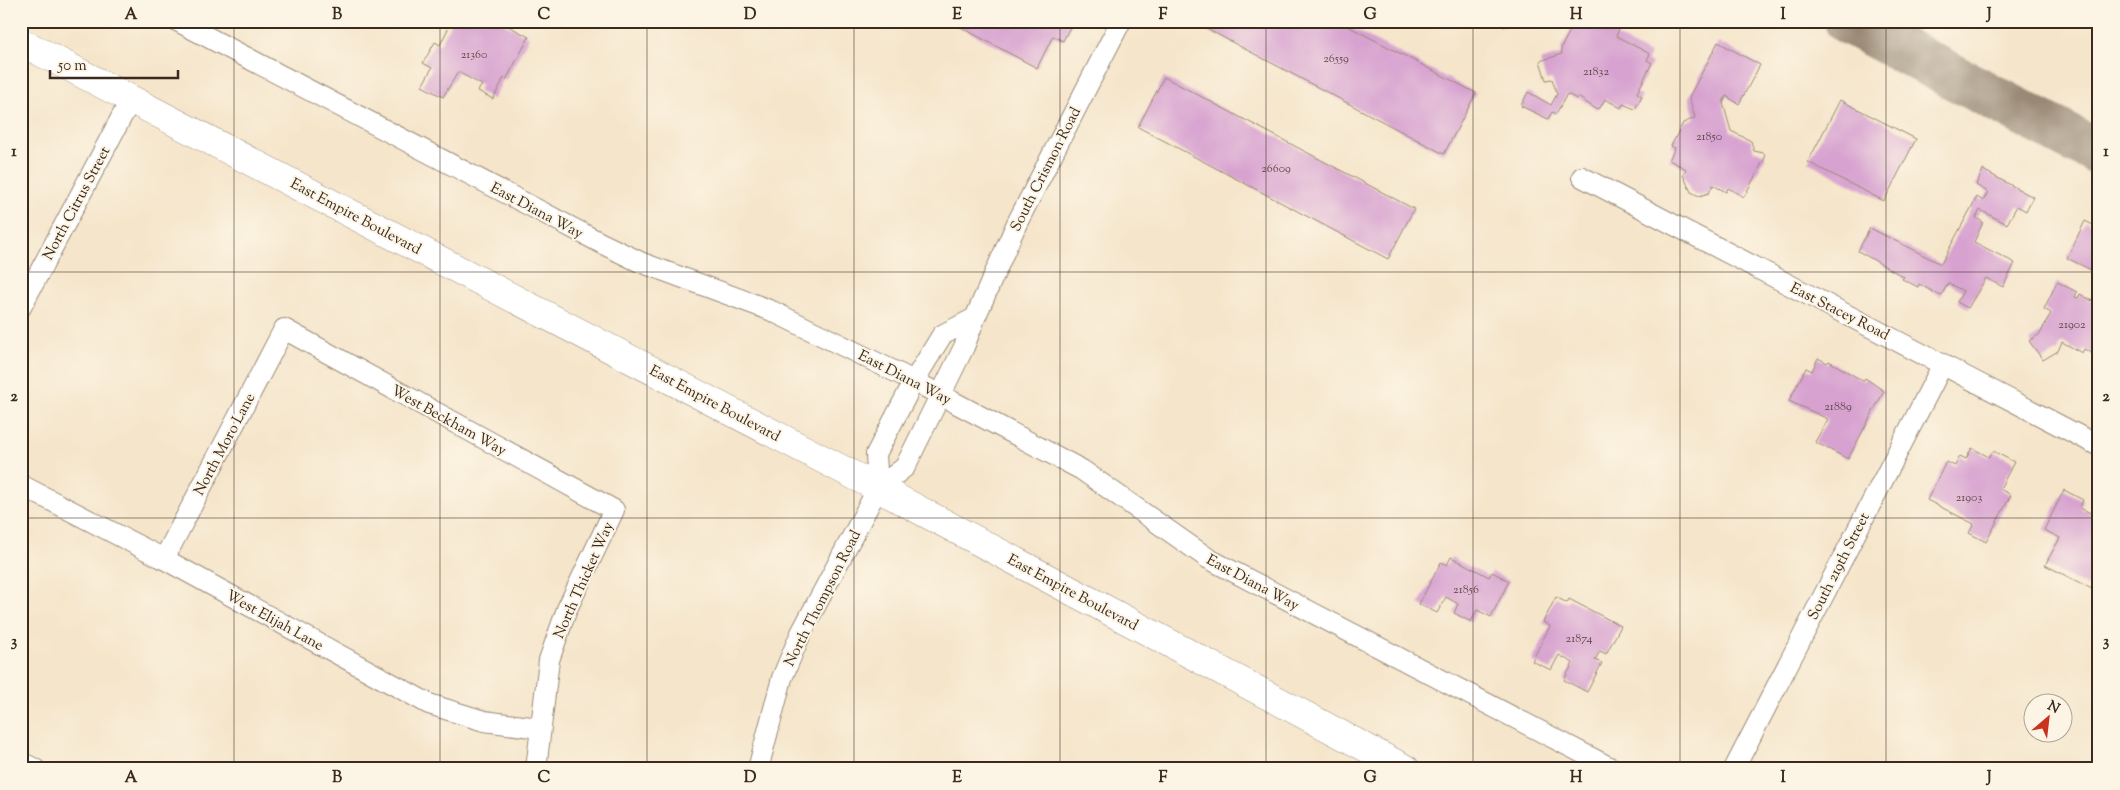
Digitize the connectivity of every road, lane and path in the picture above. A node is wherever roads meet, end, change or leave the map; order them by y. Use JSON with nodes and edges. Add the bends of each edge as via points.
{"nodes":[{"id":1,"x":177,"y":21,"type":"edge"},
{"id":2,"x":1121,"y":21,"type":"edge"},
{"id":3,"x":21,"y":42,"type":"edge"},
{"id":4,"x":131,"y":99,"type":"junction"},
{"id":5,"x":1582,"y":177,"type":"dead end"},
{"id":6,"x":21,"y":308,"type":"edge"},
{"id":7,"x":975,"y":318,"type":"junction"},
{"id":8,"x":284,"y":329,"type":"joint"},
{"id":9,"x":1942,"y":364,"type":"junction"},
{"id":10,"x":914,"y":381,"type":"junction"},
{"id":11,"x":940,"y":395,"type":"junction"},
{"id":12,"x":2099,"y":446,"type":"edge"},
{"id":13,"x":21,"y":484,"type":"edge"},
{"id":14,"x":878,"y":488,"type":"junction"},
{"id":15,"x":614,"y":510,"type":"joint"},
{"id":16,"x":164,"y":559,"type":"junction"},
{"id":17,"x":539,"y":728,"type":"junction"},
{"id":18,"x":21,"y":762,"type":"edge"},
{"id":19,"x":35,"y":769,"type":"edge"},
{"id":20,"x":536,"y":769,"type":"edge"},
{"id":21,"x":758,"y":769,"type":"edge"},
{"id":22,"x":1406,"y":769,"type":"edge"},
{"id":23,"x":1614,"y":769,"type":"edge"},
{"id":24,"x":1734,"y":769,"type":"edge"}],
"edges":[{"from":1,"to":10,"type":"street","name":"East Diana Way","via":[[625,255],[772,311]]},
{"from":2,"to":7,"type":"street","name":"South Crismon Road","via":[[1017,223]]},
{"from":3,"to":4,"type":"street","name":"East Empire Boulevard"},
{"from":4,"to":6,"type":"street","name":"North Citrus Street"},
{"from":4,"to":14,"type":"street","name":"East Empire Boulevard"},
{"from":5,"to":9,"type":"street","name":"East Stacey Road"},
{"from":7,"to":10,"type":"street","via":[[942,334]]},
{"from":7,"to":11,"type":"street","name":"South Crismon Road"},
{"from":8,"to":15,"type":"street","name":"West Beckham Way"},
{"from":8,"to":16,"type":"street","name":"North Moro Lane"},
{"from":9,"to":12,"type":"street","name":"East Stacey Road"},
{"from":9,"to":24,"type":"street","name":"South 219th Street"},
{"from":10,"to":11,"type":"street","name":"East Diana Way"},
{"from":10,"to":14,"type":"street","via":[[876,454]]},
{"from":11,"to":14,"type":"street","name":"South Crismon Road","via":[[905,467]]},
{"from":11,"to":23,"type":"street","name":"East Diana Way","via":[[1082,470],[1208,559]]},
{"from":13,"to":16,"type":"street","name":"West Elijah Lane"},
{"from":14,"to":21,"type":"street","name":"North Thompson Road","via":[[800,633],[782,678]]},
{"from":14,"to":22,"type":"street","name":"East Empire Boulevard"},
{"from":15,"to":17,"type":"street","name":"North Thicket Way","via":[[567,609],[549,660]]},
{"from":16,"to":17,"type":"street","name":"West Elijah Lane","via":[[429,704],[484,721]]},
{"from":17,"to":20,"type":"street","name":"North Thicket Way"},
{"from":18,"to":19,"type":"street"}]}
